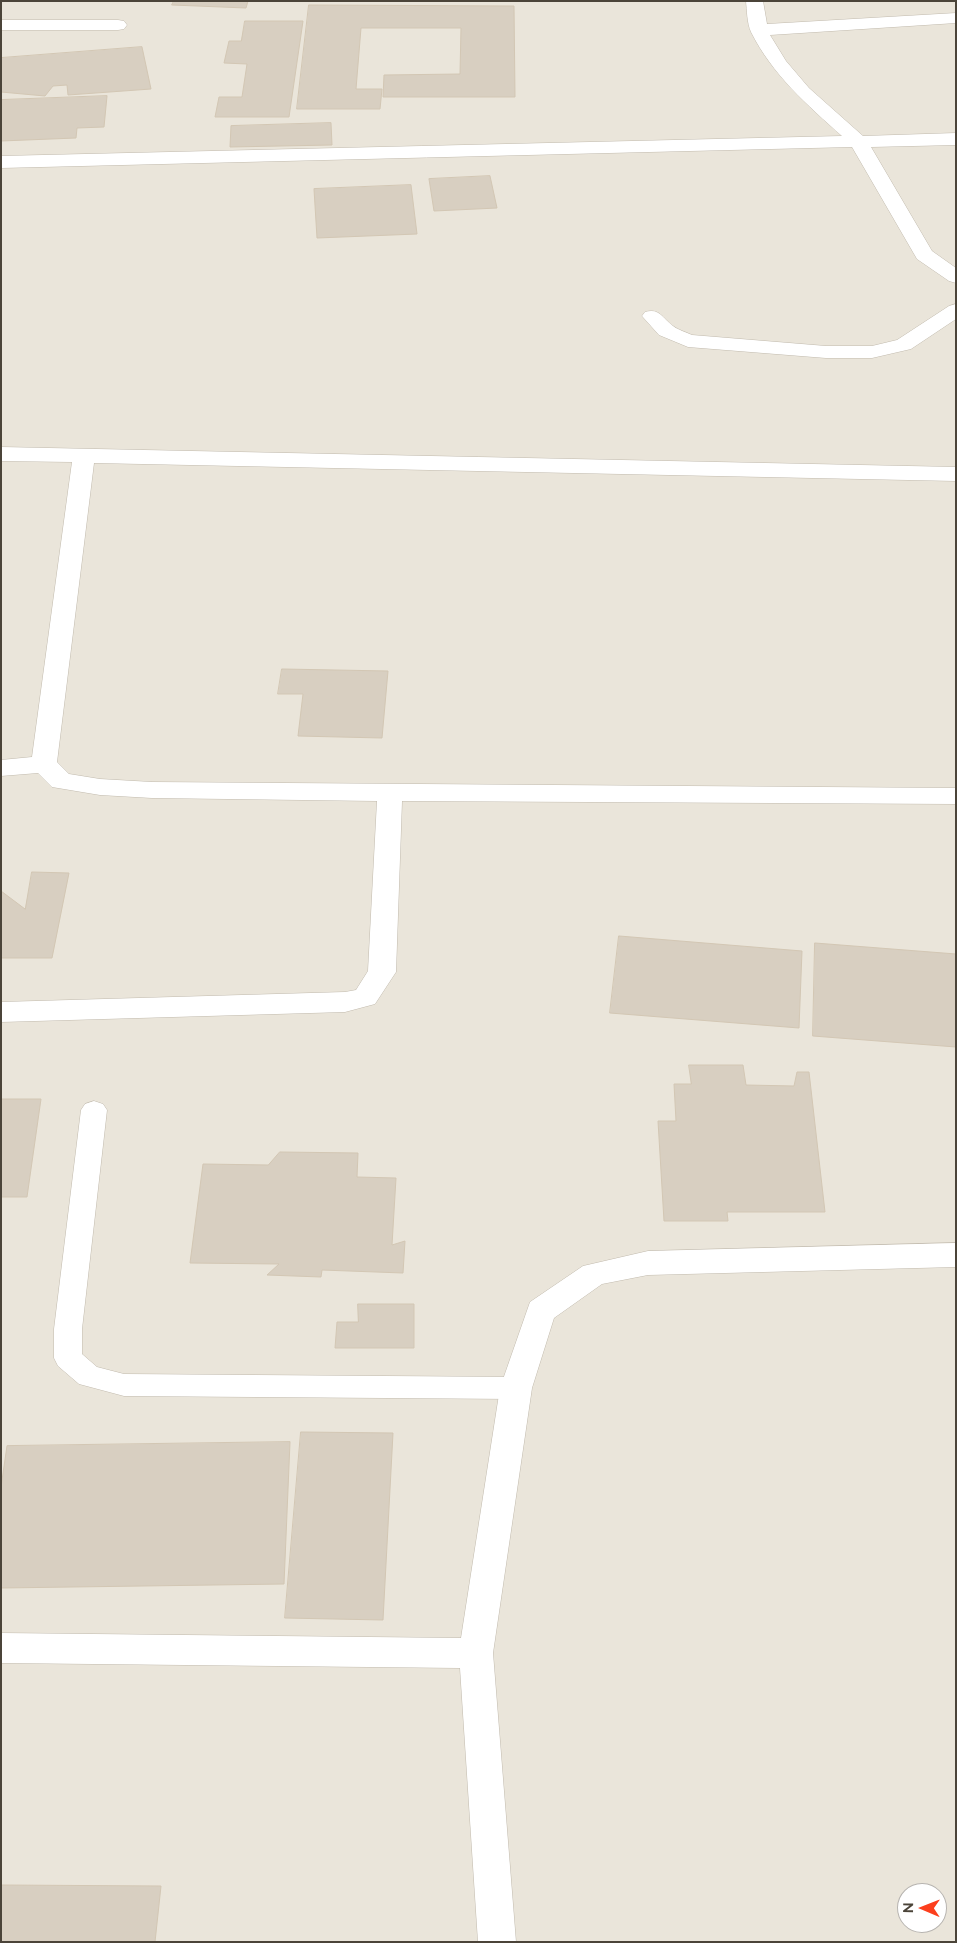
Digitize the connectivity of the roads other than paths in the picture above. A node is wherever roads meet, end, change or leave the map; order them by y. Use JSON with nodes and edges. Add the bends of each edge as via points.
{"nodes":[{"id":1,"x":754,"y":1,"type":"edge"},
{"id":2,"x":956,"y":18,"type":"edge"},
{"id":3,"x":1,"y":25,"type":"edge"},
{"id":4,"x":118,"y":26,"type":"dead end"},
{"id":5,"x":759,"y":30,"type":"junction"},
{"id":6,"x":956,"y":139,"type":"edge"},
{"id":7,"x":858,"y":142,"type":"junction"},
{"id":8,"x":1,"y":162,"type":"edge"},
{"id":9,"x":956,"y":277,"type":"edge"},
{"id":10,"x":956,"y":310,"type":"edge"},
{"id":11,"x":652,"y":316,"type":"dead end"},
{"id":12,"x":1,"y":454,"type":"edge"},
{"id":13,"x":84,"y":456,"type":"junction"},
{"id":14,"x":956,"y":474,"type":"edge"},
{"id":15,"x":44,"y":764,"type":"junction"},
{"id":16,"x":1,"y":768,"type":"edge"},
{"id":17,"x":390,"y":793,"type":"junction"},
{"id":18,"x":956,"y":796,"type":"edge"},
{"id":19,"x":1,"y":1012,"type":"edge"},
{"id":20,"x":94,"y":1110,"type":"dead end"},
{"id":21,"x":956,"y":1256,"type":"edge"},
{"id":22,"x":516,"y":1388,"type":"junction"},
{"id":23,"x":1,"y":1648,"type":"edge"},
{"id":24,"x":476,"y":1653,"type":"junction"},
{"id":25,"x":497,"y":1942,"type":"edge"}],
"edges":[{"from":1,"to":5,"type":"street"},
{"from":2,"to":5,"type":"street"},
{"from":3,"to":4,"type":"street"},
{"from":5,"to":7,"type":"street","via":[[779,63],[803,92]]},
{"from":6,"to":7,"type":"street"},
{"from":7,"to":8,"type":"street"},
{"from":7,"to":9,"type":"street","via":[[924,255]]},
{"from":10,"to":11,"type":"street","via":[[904,345],[872,352],[826,352],[688,341],[666,331]]},
{"from":12,"to":13,"type":"street"},
{"from":13,"to":14,"type":"street"},
{"from":13,"to":15,"type":"street"},
{"from":15,"to":16,"type":"street"},
{"from":15,"to":17,"type":"street","via":[[61,781],[100,787]]},
{"from":17,"to":18,"type":"street"},
{"from":17,"to":19,"type":"street","via":[[382,972],[365,997],[345,1002]]},
{"from":20,"to":22,"type":"lane","via":[[68,1329],[68,1358],[89,1376],[124,1385]]},
{"from":21,"to":22,"type":"street","via":[[648,1263],[594,1274],[541,1311]]},
{"from":22,"to":24,"type":"street"},
{"from":23,"to":24,"type":"street"},
{"from":24,"to":25,"type":"street"}]}
